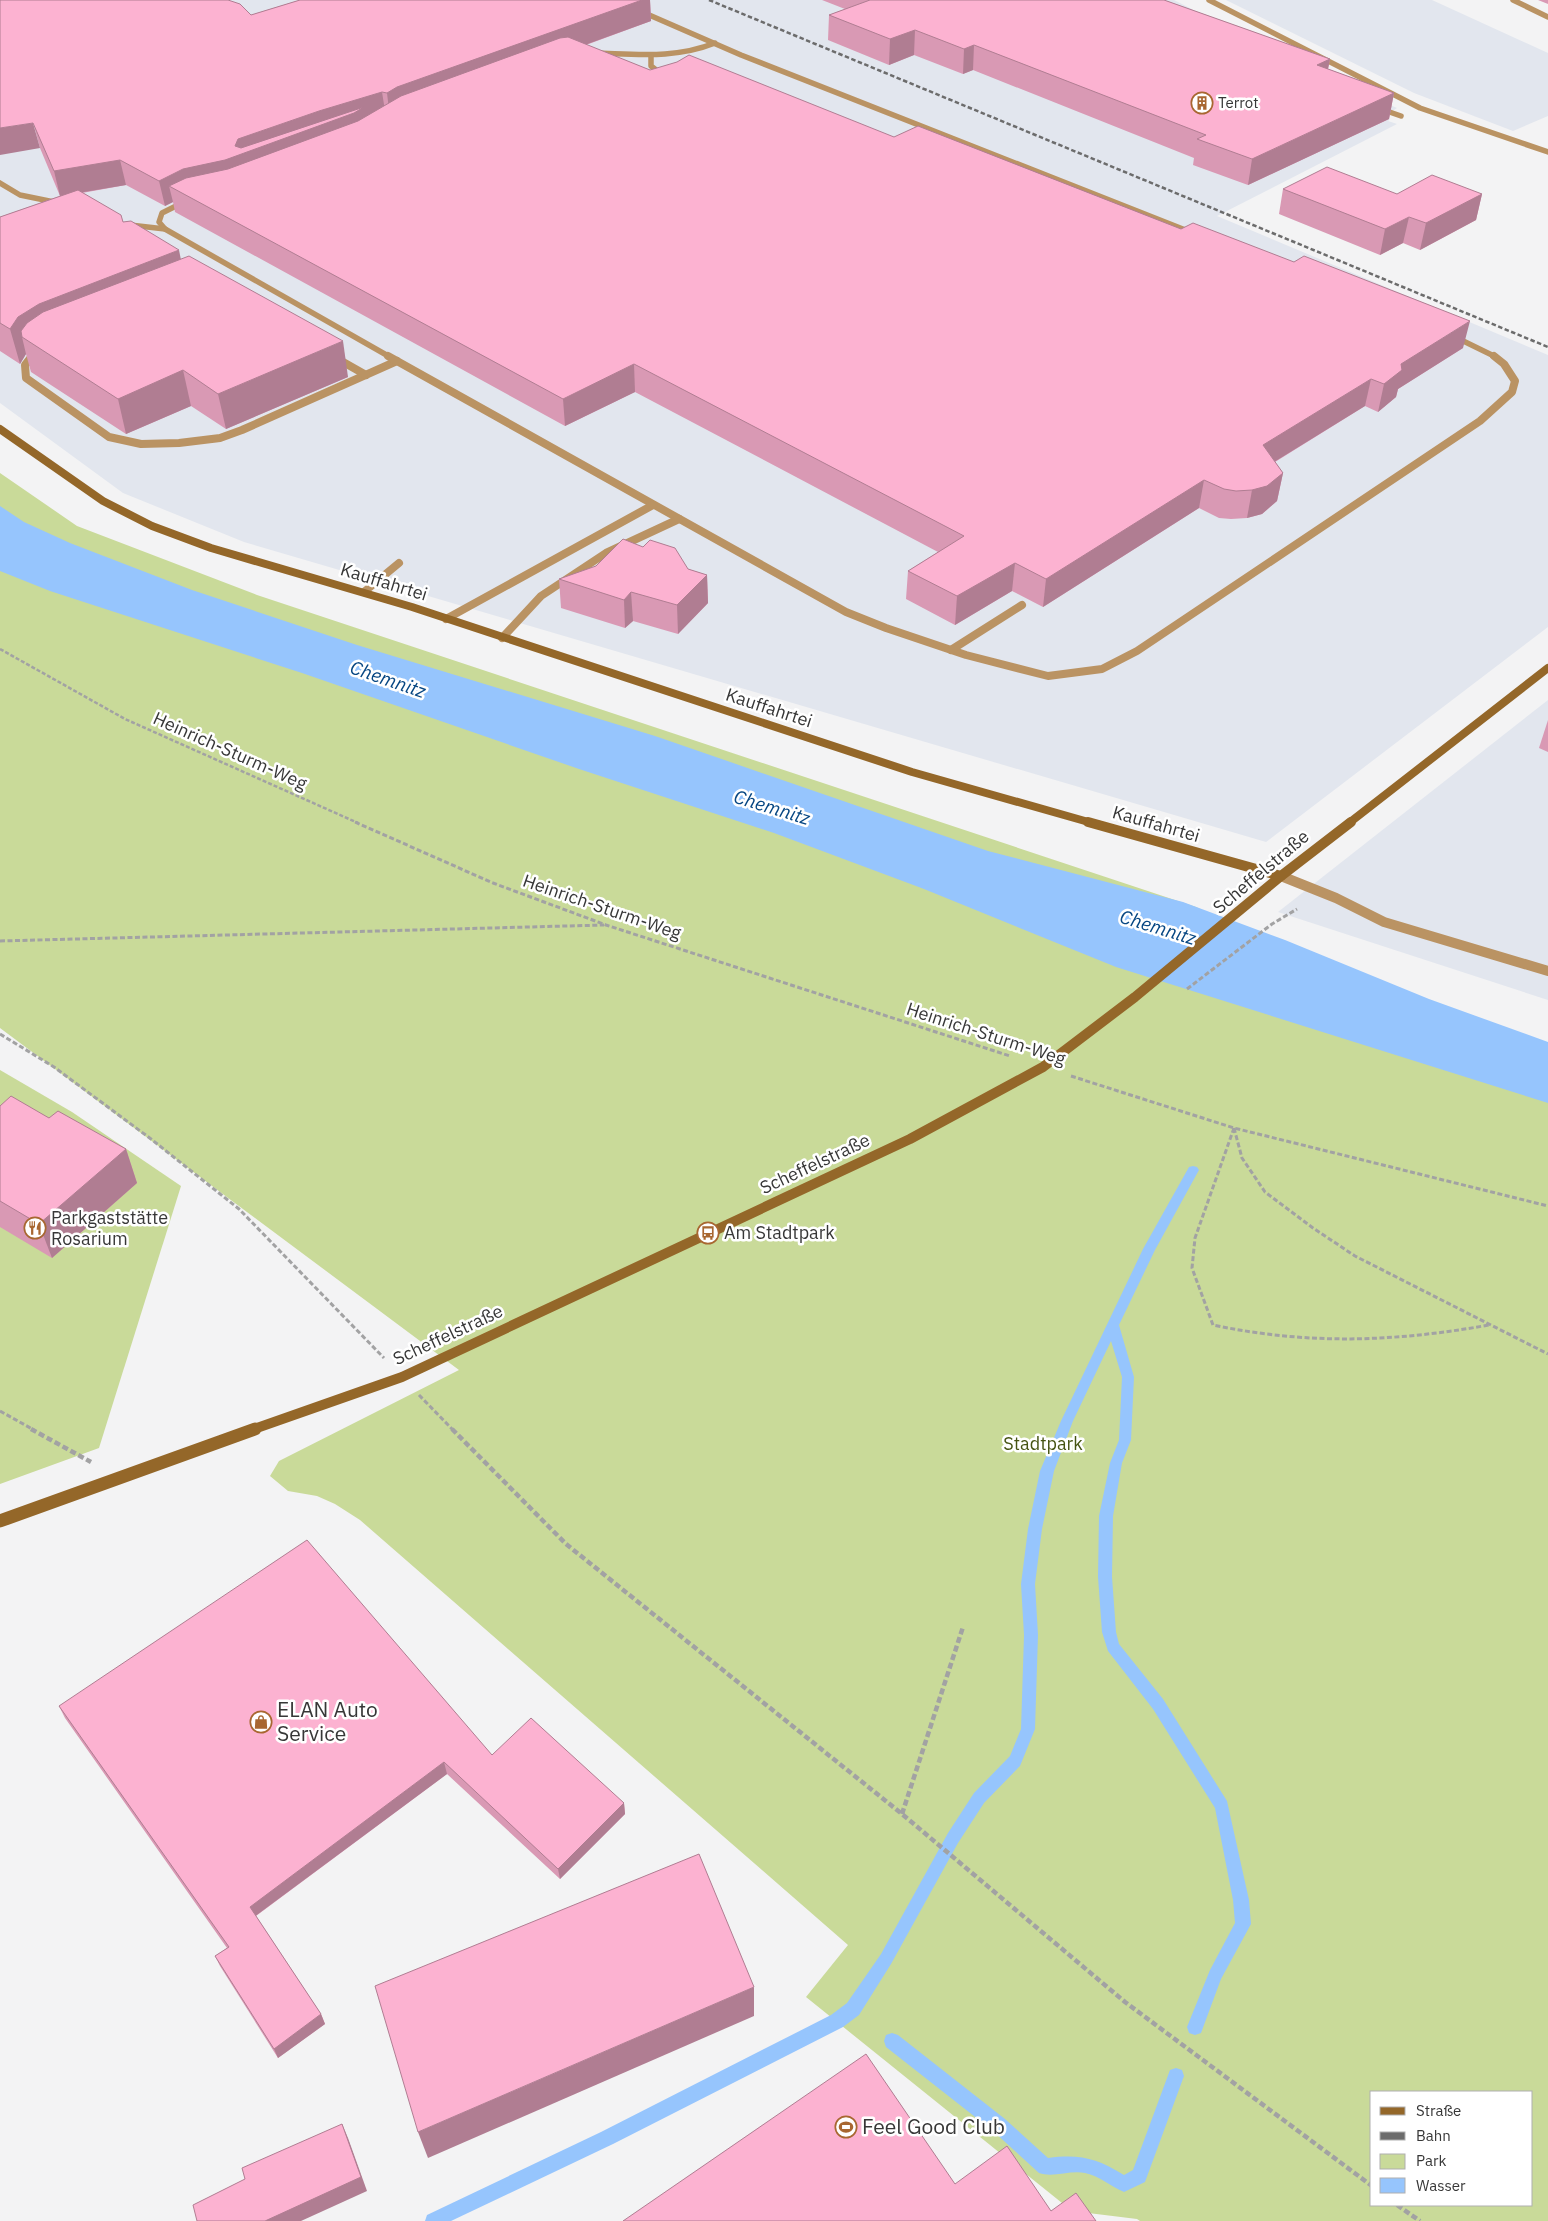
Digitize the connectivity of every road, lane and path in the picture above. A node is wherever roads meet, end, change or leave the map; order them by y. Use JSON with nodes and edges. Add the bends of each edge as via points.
{"nodes":[{"id":1,"x":1209,"y":0,"type":"edge"},
{"id":2,"x":1513,"y":0,"type":"edge"},
{"id":3,"x":633,"y":8,"type":"dead end"},
{"id":4,"x":1548,"y":17,"type":"edge"},
{"id":5,"x":715,"y":44,"type":"junction"},
{"id":6,"x":582,"y":53,"type":"edge"},
{"id":7,"x":651,"y":56,"type":"junction"},
{"id":8,"x":668,"y":78,"type":"edge"},
{"id":9,"x":1372,"y":105,"type":"edge"},
{"id":10,"x":1401,"y":116,"type":"dead end"},
{"id":11,"x":1548,"y":152,"type":"edge"},
{"id":12,"x":0,"y":183,"type":"edge"},
{"id":13,"x":190,"y":199,"type":"edge"},
{"id":14,"x":67,"y":204,"type":"edge"},
{"id":15,"x":125,"y":224,"type":"edge"},
{"id":16,"x":165,"y":229,"type":"junction"},
{"id":17,"x":175,"y":235,"type":"junction"},
{"id":18,"x":1203,"y":237,"type":"edge"},
{"id":19,"x":167,"y":239,"type":"dead end"},
{"id":20,"x":309,"y":312,"type":"junction"},
{"id":21,"x":301,"y":315,"type":"edge"},
{"id":22,"x":1444,"y":332,"type":"edge"},
{"id":23,"x":43,"y":348,"type":"edge"},
{"id":24,"x":332,"y":355,"type":"edge"},
{"id":25,"x":397,"y":361,"type":"junction"},
{"id":26,"x":366,"y":375,"type":"junction"},
{"id":27,"x":0,"y":429,"type":"edge"},
{"id":28,"x":653,"y":505,"type":"junction"},
{"id":29,"x":679,"y":519,"type":"junction"},
{"id":30,"x":399,"y":563,"type":"dead end"},
{"id":31,"x":364,"y":592,"type":"junction"},
{"id":32,"x":1022,"y":605,"type":"dead end"},
{"id":33,"x":446,"y":619,"type":"junction"},
{"id":34,"x":502,"y":638,"type":"junction"},
{"id":35,"x":0,"y":649,"type":"edge"},
{"id":36,"x":951,"y":650,"type":"junction"},
{"id":37,"x":1548,"y":668,"type":"edge"},
{"id":38,"x":1281,"y":876,"type":"junction"},
{"id":39,"x":1272,"y":924,"type":"dead end"},
{"id":40,"x":606,"y":925,"type":"junction"},
{"id":41,"x":0,"y":941,"type":"edge"},
{"id":42,"x":1548,"y":971,"type":"edge"},
{"id":43,"x":1181,"y":993,"type":"dead end"},
{"id":44,"x":0,"y":1034,"type":"edge"},
{"id":45,"x":1043,"y":1067,"type":"junction"},
{"id":46,"x":1234,"y":1128,"type":"junction"},
{"id":47,"x":1548,"y":1206,"type":"edge"},
{"id":48,"x":1489,"y":1325,"type":"junction"},
{"id":49,"x":1548,"y":1354,"type":"edge"},
{"id":50,"x":402,"y":1377,"type":"junction"},
{"id":51,"x":0,"y":1411,"type":"edge"},
{"id":52,"x":117,"y":1477,"type":"junction"},
{"id":53,"x":0,"y":1521,"type":"edge"},
{"id":54,"x":963,"y":1627,"type":"dead end"},
{"id":55,"x":902,"y":1814,"type":"junction"},
{"id":56,"x":1370,"y":2185,"type":"edge"},
{"id":57,"x":1398,"y":2206,"type":"edge"},
{"id":58,"x":1420,"y":2221,"type":"edge"}],
"edges":[{"from":1,"to":11,"type":"street","via":[[1420,108]]},
{"from":2,"to":4,"type":"street"},
{"from":3,"to":5,"type":"street"},
{"from":5,"to":7,"type":"street","via":[[679,55]]},
{"from":5,"to":18,"type":"street"},
{"from":6,"to":7,"type":"street"},
{"from":7,"to":8,"type":"street","via":[[651,66]]},
{"from":9,"to":10,"type":"street"},
{"from":12,"to":14,"type":"street","via":[[20,196]]},
{"from":13,"to":16,"type":"street","via":[[162,213],[159,222]]},
{"from":15,"to":16,"type":"street"},
{"from":16,"to":17,"type":"street"},
{"from":17,"to":19,"type":"street"},
{"from":17,"to":20,"type":"street"},
{"from":20,"to":21,"type":"street"},
{"from":20,"to":25,"type":"street"},
{"from":22,"to":36,"type":"street","via":[[1489,352],[1509,367],[1515,381],[1512,392],[1480,421],[1138,651],[1102,669],[1048,676]]},
{"from":23,"to":26,"type":"street","via":[[24,365],[26,378],[109,437],[141,444],[220,438]]},
{"from":24,"to":26,"type":"street"},
{"from":25,"to":26,"type":"street"},
{"from":25,"to":28,"type":"street"},
{"from":27,"to":31,"type":"main road","name":"Kauffahrtei","via":[[103,501],[152,526],[211,548]]},
{"from":28,"to":29,"type":"street"},
{"from":28,"to":33,"type":"street"},
{"from":29,"to":34,"type":"street","via":[[606,553],[541,596]]},
{"from":29,"to":36,"type":"street","via":[[846,612]]},
{"from":30,"to":31,"type":"street"},
{"from":31,"to":33,"type":"main road","name":"Kauffahrtei"},
{"from":32,"to":36,"type":"street"},
{"from":33,"to":34,"type":"main road","name":"Kauffahrtei"},
{"from":34,"to":38,"type":"main road","name":"Kauffahrtei","via":[[912,772]]},
{"from":35,"to":40,"type":"path","name":"Heinrich-Sturm-Weg","via":[[125,719],[493,883]]},
{"from":37,"to":38,"type":"main road","name":"Scheffelstraße"},
{"from":38,"to":42,"type":"street","name":"Kauffahrtei","via":[[1384,922]]},
{"from":38,"to":45,"type":"main road","name":"Scheffelstraße","via":[[1135,997]]},
{"from":39,"to":43,"type":"path"},
{"from":40,"to":41,"type":"path"},
{"from":40,"to":45,"type":"path","name":"Heinrich-Sturm-Weg"},
{"from":44,"to":50,"type":"path","via":[[84,1089],[239,1209]]},
{"from":45,"to":46,"type":"path","name":"Heinrich-Sturm-Weg"},
{"from":45,"to":50,"type":"main road","name":"Scheffelstraße","via":[[910,1139]]},
{"from":46,"to":47,"type":"path","name":"Heinrich-Sturm-Weg"},
{"from":46,"to":48,"type":"path","via":[[1242,1158],[1265,1192],[1355,1256]]},
{"from":46,"to":48,"type":"path","via":[[1195,1238],[1192,1268],[1213,1325],[1255,1335],[1340,1342],[1427,1337]]},
{"from":48,"to":49,"type":"path"},
{"from":50,"to":52,"type":"main road","name":"Scheffelstraße"},
{"from":50,"to":55,"type":"path","via":[[566,1544]]},
{"from":51,"to":52,"type":"path"},
{"from":52,"to":53,"type":"main road","name":"Scheffelstraße"},
{"from":54,"to":55,"type":"path"},
{"from":55,"to":56,"type":"path","via":[[1125,2002]]},
{"from":57,"to":58,"type":"path"}]}
